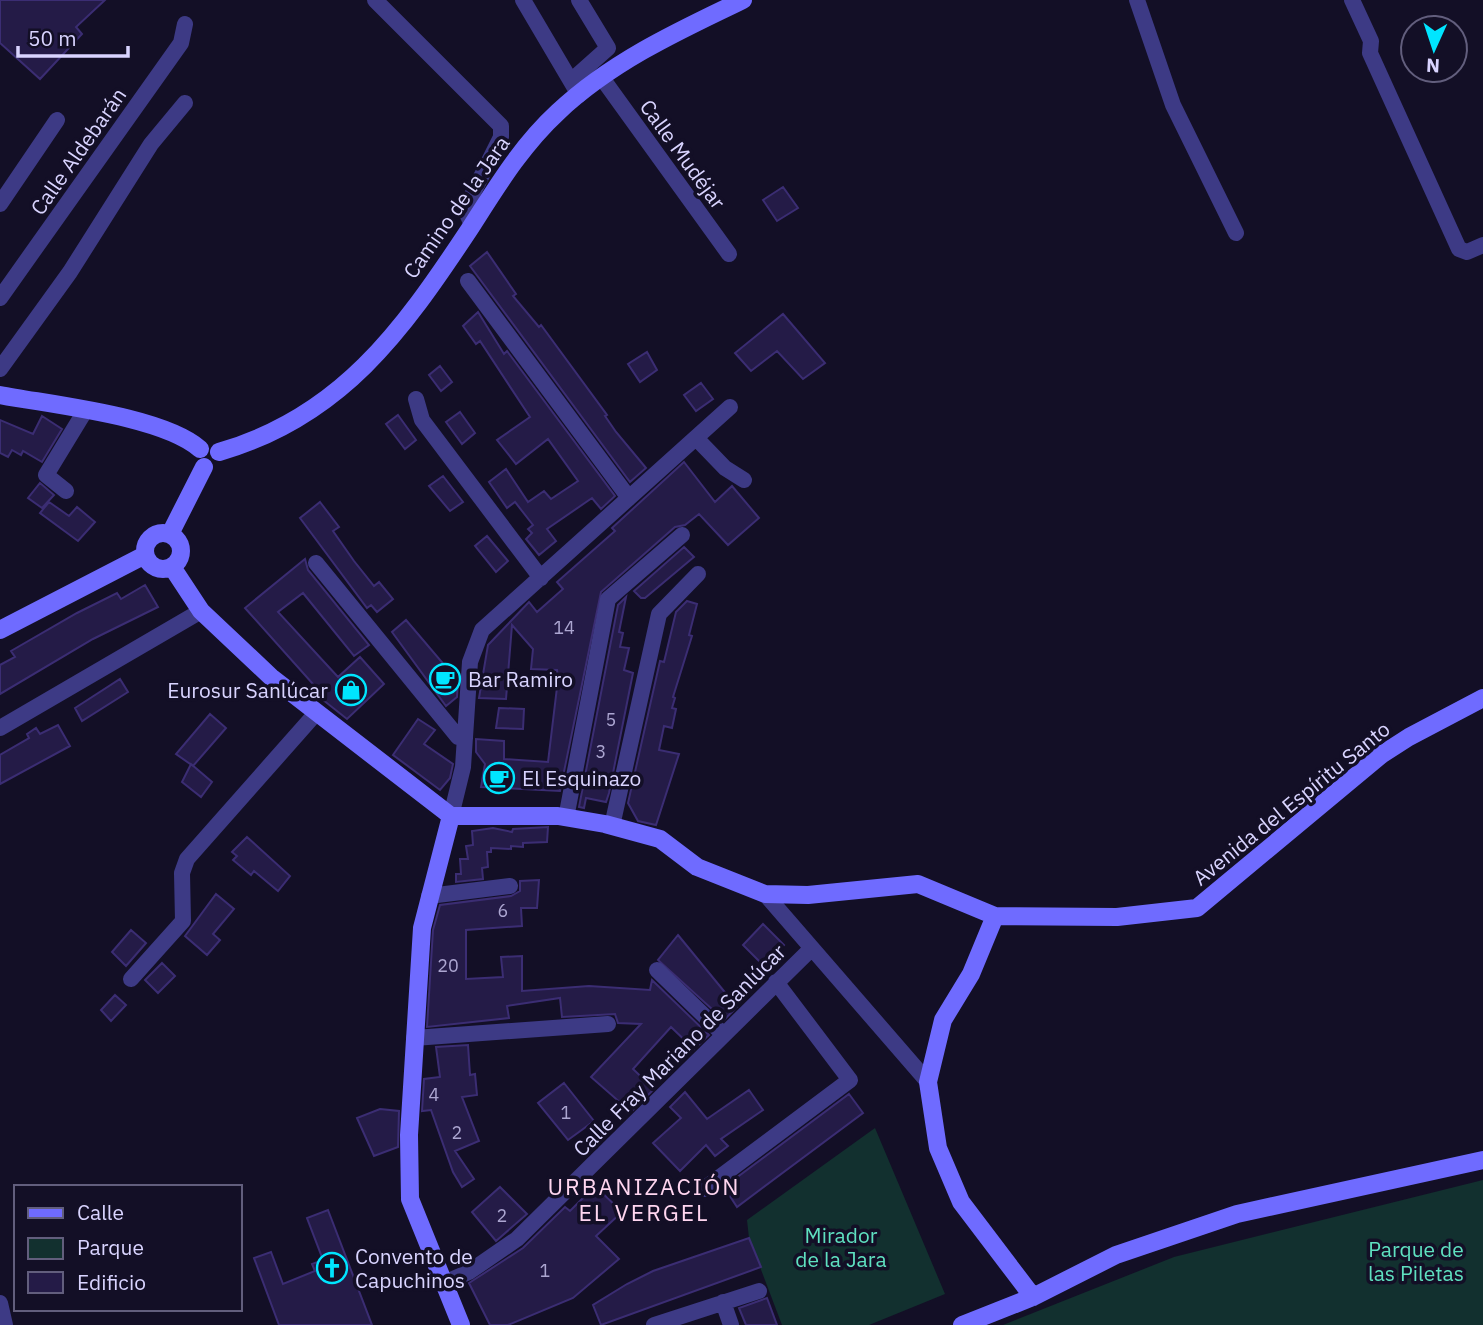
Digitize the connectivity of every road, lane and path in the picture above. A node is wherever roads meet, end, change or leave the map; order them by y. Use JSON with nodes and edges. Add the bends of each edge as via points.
{"nodes":[{"id":1,"x":375,"y":0,"type":"edge"},
{"id":2,"x":523,"y":0,"type":"edge"},
{"id":3,"x":579,"y":0,"type":"edge"},
{"id":4,"x":743,"y":0,"type":"edge"},
{"id":5,"x":1137,"y":0,"type":"edge"},
{"id":6,"x":1352,"y":0,"type":"edge"},
{"id":7,"x":705,"y":8,"type":"edge"},
{"id":8,"x":185,"y":24,"type":"dead end"},
{"id":9,"x":602,"y":78,"type":"junction"},
{"id":10,"x":575,"y":88,"type":"junction"},
{"id":11,"x":185,"y":103,"type":"dead end"},
{"id":12,"x":57,"y":120,"type":"dead end"},
{"id":13,"x":0,"y":204,"type":"edge"},
{"id":14,"x":472,"y":225,"type":"junction"},
{"id":15,"x":1236,"y":233,"type":"dead end"},
{"id":16,"x":1483,"y":245,"type":"edge"},
{"id":17,"x":729,"y":254,"type":"dead end"},
{"id":18,"x":468,"y":281,"type":"dead end"},
{"id":19,"x":0,"y":299,"type":"edge"},
{"id":20,"x":0,"y":369,"type":"edge"},
{"id":21,"x":0,"y":395,"type":"edge"},
{"id":22,"x":416,"y":399,"type":"dead end"},
{"id":23,"x":730,"y":407,"type":"dead end"},
{"id":24,"x":85,"y":411,"type":"junction"},
{"id":25,"x":696,"y":438,"type":"junction"},
{"id":26,"x":200,"y":449,"type":"junction"},
{"id":27,"x":219,"y":452,"type":"junction"},
{"id":28,"x":204,"y":467,"type":"junction"},
{"id":29,"x":744,"y":480,"type":"dead end"},
{"id":30,"x":66,"y":491,"type":"dead end"},
{"id":31,"x":629,"y":498,"type":"junction"},
{"id":32,"x":170,"y":534,"type":"junction"},
{"id":33,"x":682,"y":535,"type":"dead end"},
{"id":34,"x":145,"y":555,"type":"junction"},
{"id":35,"x":316,"y":563,"type":"dead end"},
{"id":36,"x":172,"y":567,"type":"junction"},
{"id":37,"x":698,"y":574,"type":"dead end"},
{"id":38,"x":541,"y":578,"type":"junction"},
{"id":39,"x":201,"y":611,"type":"junction"},
{"id":40,"x":0,"y":630,"type":"edge"},
{"id":41,"x":1483,"y":698,"type":"edge"},
{"id":42,"x":317,"y":712,"type":"junction"},
{"id":43,"x":0,"y":728,"type":"edge"},
{"id":44,"x":465,"y":738,"type":"junction"},
{"id":45,"x":451,"y":816,"type":"junction"},
{"id":46,"x":566,"y":818,"type":"junction"},
{"id":47,"x":612,"y":826,"type":"junction"},
{"id":48,"x":510,"y":886,"type":"dead end"},
{"id":49,"x":765,"y":894,"type":"junction"},
{"id":50,"x":429,"y":897,"type":"junction"},
{"id":51,"x":995,"y":916,"type":"junction"},
{"id":52,"x":812,"y":948,"type":"junction"},
{"id":53,"x":657,"y":970,"type":"dead end"},
{"id":54,"x":131,"y":979,"type":"dead end"},
{"id":55,"x":776,"y":982,"type":"junction"},
{"id":56,"x":608,"y":1024,"type":"dead end"},
{"id":57,"x":724,"y":1035,"type":"junction"},
{"id":58,"x":414,"y":1038,"type":"junction"},
{"id":59,"x":928,"y":1082,"type":"junction"},
{"id":60,"x":1483,"y":1160,"type":"edge"},
{"id":61,"x":704,"y":1189,"type":"dead end"},
{"id":62,"x":444,"y":1283,"type":"junction"},
{"id":63,"x":759,"y":1290,"type":"dead end"},
{"id":64,"x":1032,"y":1297,"type":"junction"},
{"id":65,"x":723,"y":1302,"type":"junction"},
{"id":66,"x":0,"y":1303,"type":"edge"},
{"id":67,"x":5,"y":1325,"type":"edge"},
{"id":68,"x":461,"y":1325,"type":"edge"},
{"id":69,"x":654,"y":1325,"type":"edge"},
{"id":70,"x":730,"y":1325,"type":"edge"},
{"id":71,"x":962,"y":1325,"type":"edge"}],
"edges":[{"from":1,"to":14,"type":"street","via":[[501,126],[501,137],[466,209]]},
{"from":2,"to":10,"type":"street"},
{"from":3,"to":10,"type":"street","via":[[608,48]]},
{"from":4,"to":7,"type":"street","name":"Camino de la Jara"},
{"from":5,"to":15,"type":"street","via":[[1172,105]]},
{"from":6,"to":16,"type":"street","via":[[1371,41],[1370,53],[1459,249],[1467,252]]},
{"from":7,"to":9,"type":"street","name":"Camino de la Jara"},
{"from":8,"to":19,"type":"street","name":"Calle Aldebarán","via":[[181,43]]},
{"from":9,"to":10,"type":"street","name":"Camino de la Jara"},
{"from":9,"to":17,"type":"street","name":"Calle Mudéjar"},
{"from":10,"to":14,"type":"street","name":"Camino de la Jara","via":[[513,161]]},
{"from":11,"to":20,"type":"street","via":[[152,144],[70,272]]},
{"from":12,"to":13,"type":"street"},
{"from":14,"to":27,"type":"street","name":"Camino de la Jara","via":[[402,323],[358,374],[304,416],[253,442]]},
{"from":18,"to":31,"type":"street"},
{"from":21,"to":24,"type":"street"},
{"from":22,"to":38,"type":"street","via":[[422,420]]},
{"from":23,"to":25,"type":"street"},
{"from":24,"to":26,"type":"street","via":[[154,426],[188,438]]},
{"from":24,"to":30,"type":"street","via":[[46,475]]},
{"from":25,"to":29,"type":"street"},
{"from":25,"to":31,"type":"street"},
{"from":26,"to":27,"type":"street","via":[[208,445]]},
{"from":26,"to":28,"type":"street","via":[[197,457]]},
{"from":27,"to":28,"type":"street","via":[[217,464]]},
{"from":28,"to":32,"type":"street"},
{"from":31,"to":38,"type":"street"},
{"from":32,"to":34,"type":"street","via":[[151,537]]},
{"from":32,"to":36,"type":"street","via":[[181,553]]},
{"from":33,"to":46,"type":"street","via":[[608,599]]},
{"from":34,"to":36,"type":"street","via":[[155,568]]},
{"from":34,"to":40,"type":"street"},
{"from":35,"to":44,"type":"street","via":[[458,737]]},
{"from":36,"to":39,"type":"street"},
{"from":37,"to":47,"type":"street","via":[[659,614]]},
{"from":38,"to":44,"type":"street","via":[[482,630],[470,662]]},
{"from":39,"to":42,"type":"street","via":[[271,677]]},
{"from":39,"to":43,"type":"street"},
{"from":41,"to":51,"type":"street","name":"Avenida del Espíritu Santo","via":[[1381,755],[1197,908],[1117,917]]},
{"from":42,"to":45,"type":"street"},
{"from":42,"to":54,"type":"street","via":[[187,859],[181,873],[183,921]]},
{"from":44,"to":45,"type":"street"},
{"from":45,"to":46,"type":"street"},
{"from":45,"to":50,"type":"street"},
{"from":46,"to":47,"type":"street"},
{"from":47,"to":49,"type":"street","via":[[660,839],[697,867]]},
{"from":48,"to":50,"type":"street"},
{"from":49,"to":51,"type":"street","via":[[808,895],[918,884]]},
{"from":49,"to":52,"type":"street"},
{"from":50,"to":58,"type":"street","via":[[422,928]]},
{"from":51,"to":59,"type":"street","via":[[971,974],[943,1020]]},
{"from":52,"to":55,"type":"street","name":"Calle Fray Mariano de Sanlúcar"},
{"from":52,"to":59,"type":"street"},
{"from":53,"to":57,"type":"street"},
{"from":55,"to":57,"type":"street","name":"Calle Fray Mariano de Sanlúcar"},
{"from":55,"to":61,"type":"street","via":[[850,1080]]},
{"from":56,"to":58,"type":"street"},
{"from":57,"to":62,"type":"street","name":"Calle Fray Mariano de Sanlúcar","via":[[517,1239]]},
{"from":58,"to":62,"type":"street","via":[[410,1199]]},
{"from":59,"to":64,"type":"street","via":[[938,1148],[961,1202]]},
{"from":60,"to":64,"type":"street","via":[[1237,1214],[1116,1255]]},
{"from":62,"to":68,"type":"street"},
{"from":63,"to":65,"type":"street"},
{"from":64,"to":71,"type":"street"},
{"from":65,"to":69,"type":"street"},
{"from":65,"to":70,"type":"street"},
{"from":66,"to":67,"type":"street"}]}
